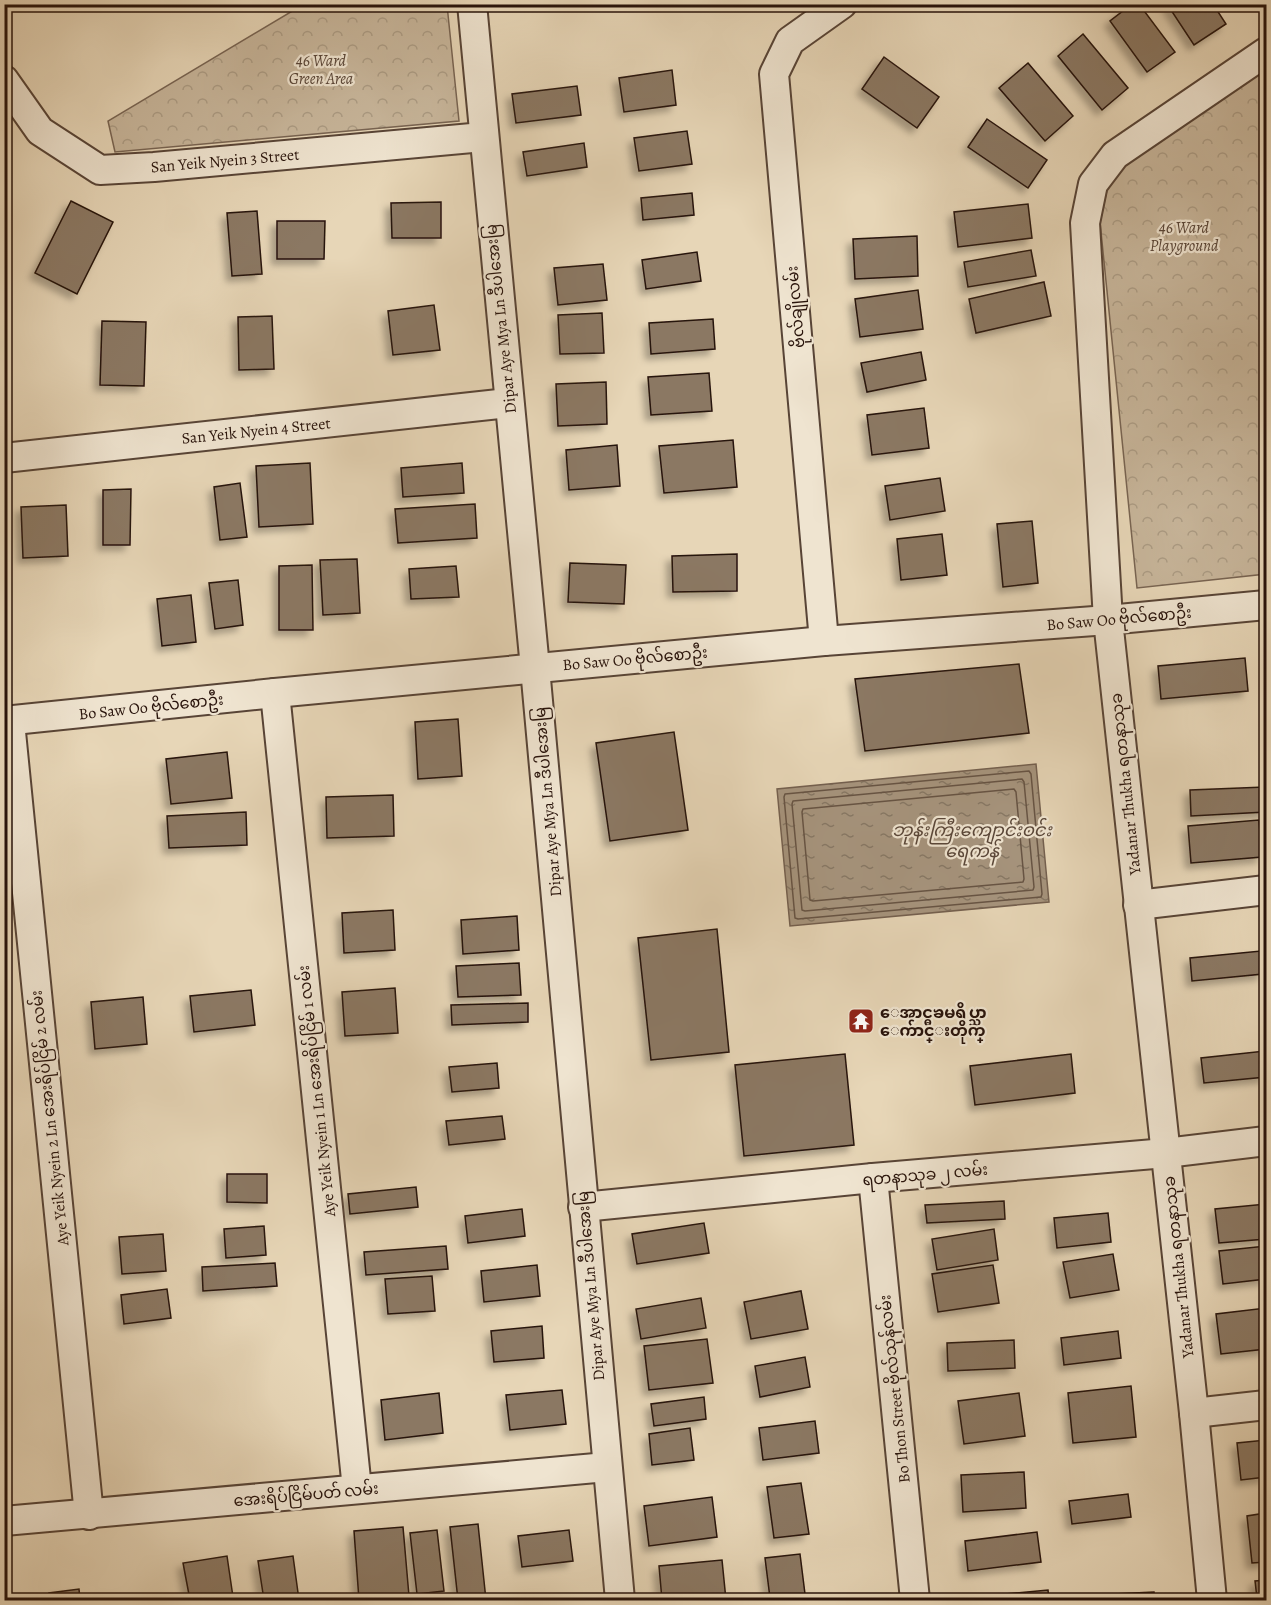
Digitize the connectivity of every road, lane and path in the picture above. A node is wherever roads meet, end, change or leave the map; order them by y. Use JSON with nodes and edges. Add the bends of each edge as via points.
{"nodes":[{"id":1,"x":472,"y":4,"type":"edge"},
{"id":2,"x":842,"y":4,"type":"edge"},
{"id":3,"x":1266,"y":52,"type":"edge"},
{"id":4,"x":4,"y":80,"type":"edge"},
{"id":5,"x":483,"y":137,"type":"junction"},
{"id":6,"x":508,"y":403,"type":"junction"},
{"id":7,"x":4,"y":458,"type":"edge"},
{"id":8,"x":1266,"y":605,"type":"edge"},
{"id":9,"x":1108,"y":620,"type":"junction"},
{"id":10,"x":824,"y":641,"type":"junction"},
{"id":11,"x":535,"y":668,"type":"junction"},
{"id":12,"x":275,"y":693,"type":"junction"},
{"id":13,"x":7,"y":722,"type":"edge"},
{"id":14,"x":1266,"y":890,"type":"edge"},
{"id":15,"x":1138,"y":904,"type":"junction"},
{"id":16,"x":1266,"y":1141,"type":"edge"},
{"id":17,"x":1166,"y":1153,"type":"junction"},
{"id":18,"x":873,"y":1178,"type":"junction"},
{"id":19,"x":583,"y":1208,"type":"junction"},
{"id":20,"x":1266,"y":1405,"type":"edge"},
{"id":21,"x":1194,"y":1413,"type":"junction"},
{"id":22,"x":607,"y":1467,"type":"junction"},
{"id":23,"x":357,"y":1489,"type":"junction"},
{"id":24,"x":89,"y":1515,"type":"junction"},
{"id":25,"x":4,"y":1521,"type":"edge"},
{"id":26,"x":620,"y":1600,"type":"edge"},
{"id":27,"x":915,"y":1600,"type":"edge"},
{"id":28,"x":1212,"y":1600,"type":"edge"}],
"edges":[{"from":1,"to":5,"type":"street","name":"Dipar Aye Mya Ln ဒီပါအေးမြ"},
{"from":2,"to":10,"type":"street","name":"ဗိုလ်ချိုလမ်း","via":[[790,41],[774,74]]},
{"from":3,"to":9,"type":"street","name":"Yadanar Thukha ရတနာသုခ","via":[[1115,155],[1093,184],[1085,222]]},
{"from":4,"to":5,"type":"street","name":"San Yeik Nyein 3 Street","via":[[40,131],[100,170]]},
{"from":5,"to":6,"type":"street","name":"Dipar Aye Mya Ln ဒီပါအေးမြ"},
{"from":6,"to":7,"type":"street","name":"San Yeik Nyein 4 Street"},
{"from":6,"to":11,"type":"street","name":"Dipar Aye Mya Ln ဒီပါအေးမြ"},
{"from":8,"to":9,"type":"street","name":"Bo Saw Oo ဗိုလ်စောဦး"},
{"from":9,"to":10,"type":"street","name":"Bo Saw Oo ဗိုလ်စောဦး"},
{"from":9,"to":15,"type":"street","name":"Yadanar Thukha ရတနာသုခ"},
{"from":10,"to":11,"type":"street","name":"Bo Saw Oo ဗိုလ်စောဦး"},
{"from":11,"to":12,"type":"street","name":"Bo Saw Oo ဗိုလ်စောဦး"},
{"from":11,"to":19,"type":"street","name":"Dipar Aye Mya Ln ဒီပါအေးမြ"},
{"from":12,"to":13,"type":"street","name":"Bo Saw Oo ဗိုလ်စောဦး"},
{"from":12,"to":23,"type":"street","name":"Aye Yeik Nyein 1 Ln အေးရိပ်ငြိမ် 1 လမ်း"},
{"from":13,"to":24,"type":"street","name":"Aye Yeik Nyein 2 Ln အေးရိပ်ငြိမ် 2 လမ်း"},
{"from":14,"to":15,"type":"street"},
{"from":15,"to":17,"type":"street","name":"Yadanar Thukha ရတနာသုခ"},
{"from":16,"to":17,"type":"street","name":"ရတနာသုခ ၂ လမ်း"},
{"from":17,"to":18,"type":"street","name":"ရတနာသုခ ၂ လမ်း"},
{"from":17,"to":21,"type":"street","name":"Yadanar Thukha ရတနာသုခ"},
{"from":18,"to":19,"type":"street","name":"ရတနာသုခ ၂ လမ်း"},
{"from":18,"to":27,"type":"street","name":"Bo Thon Street ဗိုလ်သုန်လမ်း"},
{"from":19,"to":22,"type":"street","name":"Dipar Aye Mya Ln ဒီပါအေးမြ"},
{"from":20,"to":21,"type":"street"},
{"from":21,"to":28,"type":"street","name":"Yadanar Thukha ရတနာသုခ"},
{"from":22,"to":23,"type":"street","name":"အေးရိပ်ငြိမ်ပတ် လမ်း"},
{"from":22,"to":26,"type":"street","name":"Dipar Aye Mya Ln ဒီပါအေးမြ"},
{"from":23,"to":24,"type":"street","name":"အေးရိပ်ငြိမ်ပတ် လမ်း"},
{"from":24,"to":25,"type":"street","name":"အေးရိပ်ငြိမ်ပတ် လမ်း"}]}
